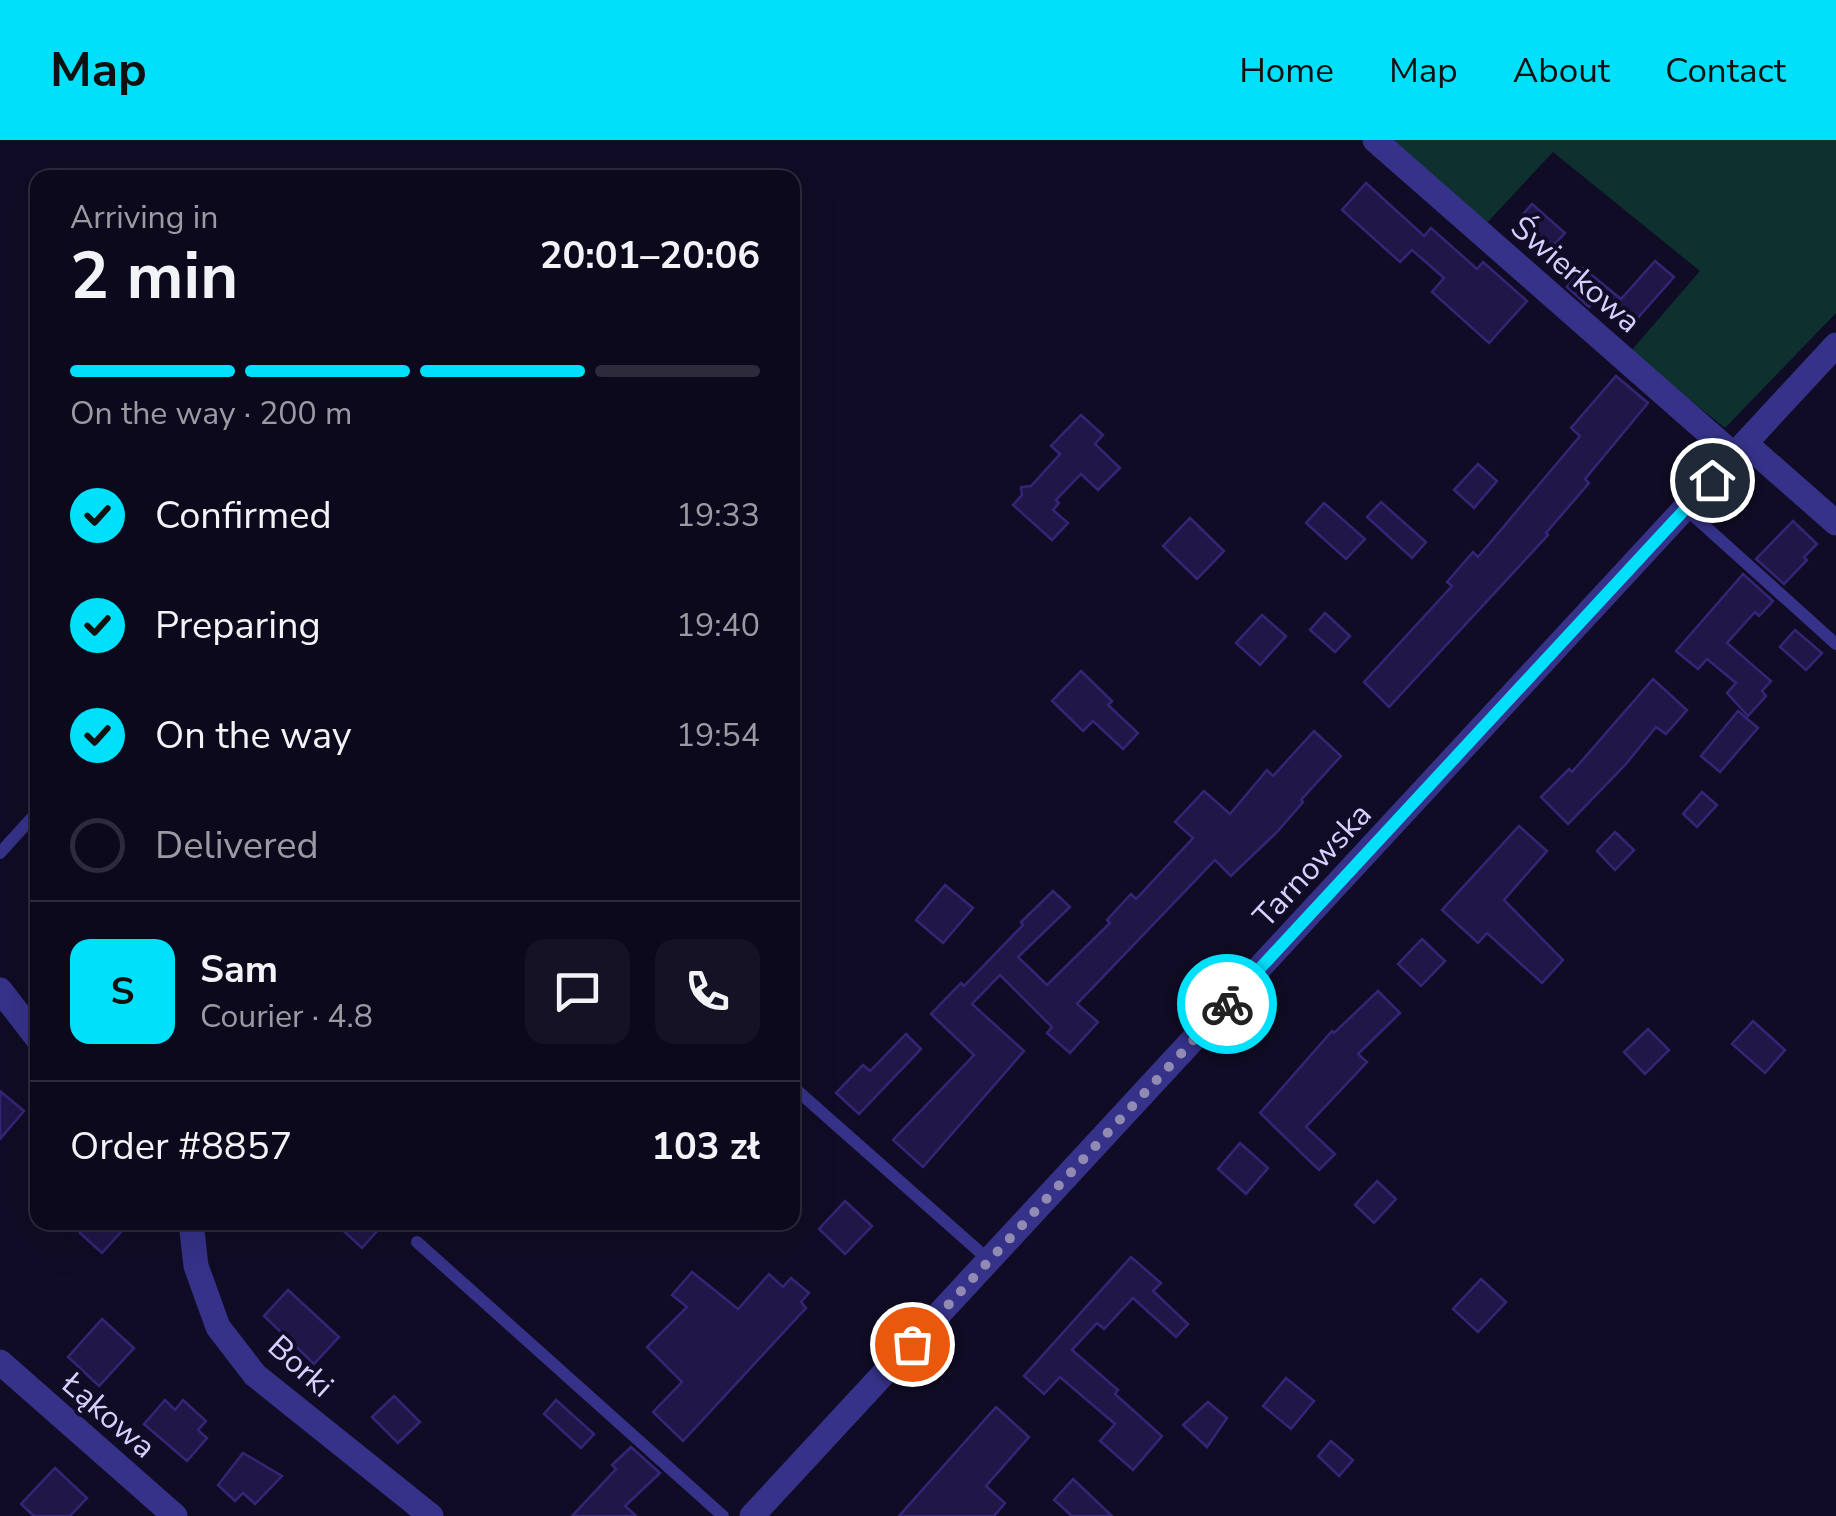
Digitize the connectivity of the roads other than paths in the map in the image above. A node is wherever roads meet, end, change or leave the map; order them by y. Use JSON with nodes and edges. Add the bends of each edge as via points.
{"nodes":[{"id":1,"x":1375,"y":140,"type":"edge"},
{"id":2,"x":1836,"y":345,"type":"edge"},
{"id":3,"x":1740,"y":450,"type":"junction"},
{"id":4,"x":1686,"y":509,"type":"junction"},
{"id":5,"x":1836,"y":523,"type":"edge"},
{"id":6,"x":1836,"y":644,"type":"edge"},
{"id":7,"x":30,"y":820,"type":"edge"},
{"id":8,"x":0,"y":854,"type":"edge"},
{"id":9,"x":0,"y":990,"type":"edge"},
{"id":10,"x":30,"y":1029,"type":"edge"},
{"id":11,"x":800,"y":1093,"type":"edge"},
{"id":12,"x":192,"y":1230,"type":"edge"},
{"id":13,"x":416,"y":1242,"type":"dead end"},
{"id":14,"x":990,"y":1261,"type":"junction"},
{"id":15,"x":0,"y":1362,"type":"edge"},
{"id":16,"x":175,"y":1516,"type":"edge"},
{"id":17,"x":431,"y":1516,"type":"edge"},
{"id":18,"x":723,"y":1516,"type":"edge"},
{"id":19,"x":752,"y":1516,"type":"edge"}],
"edges":[{"from":1,"to":3,"type":"street","name":"Świerkowa"},
{"from":2,"to":3,"type":"street","name":"Tarnowska"},
{"from":3,"to":4,"type":"street","name":"Tarnowska"},
{"from":3,"to":5,"type":"street","name":"Świerkowa"},
{"from":4,"to":6,"type":"lane"},
{"from":4,"to":14,"type":"street","name":"Tarnowska"},
{"from":7,"to":8,"type":"lane"},
{"from":9,"to":10,"type":"street"},
{"from":11,"to":14,"type":"lane"},
{"from":12,"to":17,"type":"street","name":"Borki","via":[[196,1266],[218,1327],[255,1374]]},
{"from":13,"to":18,"type":"lane"},
{"from":14,"to":19,"type":"street","name":"Tarnowska"},
{"from":15,"to":16,"type":"street","name":"Łąkowa"}]}
